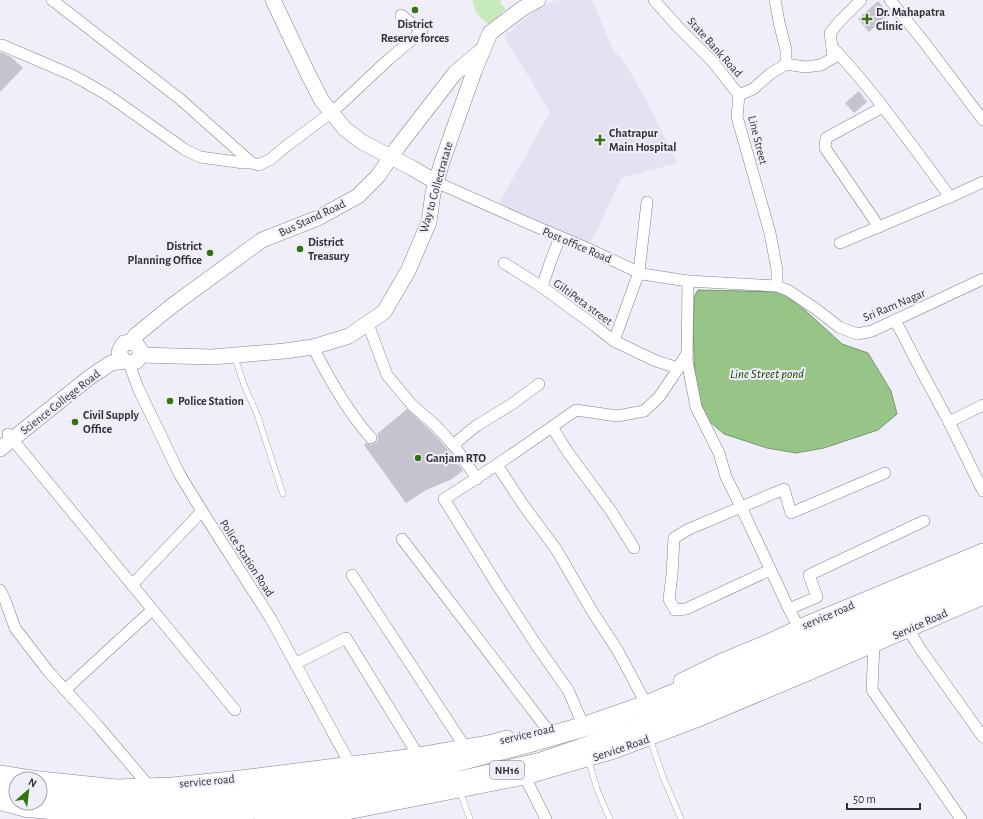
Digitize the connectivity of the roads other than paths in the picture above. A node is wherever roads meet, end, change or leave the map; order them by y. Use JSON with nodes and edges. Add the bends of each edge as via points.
{"nodes":[{"id":1,"x":52,"y":0,"type":"edge"},
{"id":2,"x":273,"y":0,"type":"edge"},
{"id":3,"x":538,"y":0,"type":"edge"},
{"id":4,"x":654,"y":0,"type":"edge"},
{"id":5,"x":775,"y":0,"type":"edge"},
{"id":6,"x":862,"y":0,"type":"edge"},
{"id":7,"x":890,"y":0,"type":"edge"},
{"id":8,"x":401,"y":15,"type":"dead end"},
{"id":9,"x":0,"y":45,"type":"edge"},
{"id":10,"x":832,"y":47,"type":"junction"},
{"id":11,"x":483,"y":48,"type":"junction"},
{"id":12,"x":786,"y":64,"type":"junction"},
{"id":13,"x":739,"y":95,"type":"junction"},
{"id":14,"x":883,"y":107,"type":"junction"},
{"id":15,"x":331,"y":112,"type":"junction"},
{"id":16,"x":983,"y":120,"type":"edge"},
{"id":17,"x":391,"y":157,"type":"junction"},
{"id":18,"x":252,"y":163,"type":"junction"},
{"id":19,"x":436,"y":182,"type":"junction"},
{"id":20,"x":983,"y":182,"type":"edge"},
{"id":21,"x":950,"y":197,"type":"junction"},
{"id":22,"x":648,"y":202,"type":"dead end"},
{"id":23,"x":879,"y":227,"type":"junction"},
{"id":24,"x":560,"y":237,"type":"junction"},
{"id":25,"x":840,"y":243,"type":"dead end"},
{"id":26,"x":504,"y":263,"type":"dead end"},
{"id":27,"x":638,"y":272,"type":"junction"},
{"id":28,"x":983,"y":279,"type":"edge"},
{"id":29,"x":688,"y":281,"type":"junction"},
{"id":30,"x":777,"y":286,"type":"junction"},
{"id":31,"x":542,"y":287,"type":"junction"},
{"id":32,"x":895,"y":320,"type":"junction"},
{"id":33,"x":368,"y":324,"type":"junction"},
{"id":34,"x":614,"y":341,"type":"junction"},
{"id":35,"x":313,"y":347,"type":"junction"},
{"id":36,"x":687,"y":352,"type":"junction"},
{"id":37,"x":129,"y":354,"type":"junction"},
{"id":38,"x":234,"y":355,"type":"junction"},
{"id":39,"x":678,"y":368,"type":"junction"},
{"id":40,"x":539,"y":384,"type":"dead end"},
{"id":41,"x":983,"y":405,"type":"edge"},
{"id":42,"x":949,"y":422,"type":"junction"},
{"id":43,"x":552,"y":427,"type":"junction"},
{"id":44,"x":7,"y":438,"type":"edge"},
{"id":45,"x":371,"y":438,"type":"dead end"},
{"id":46,"x":453,"y":445,"type":"junction"},
{"id":47,"x":0,"y":449,"type":"edge"},
{"id":48,"x":497,"y":465,"type":"junction"},
{"id":49,"x":885,"y":473,"type":"dead end"},
{"id":50,"x":477,"y":479,"type":"junction"},
{"id":51,"x":983,"y":490,"type":"edge"},
{"id":52,"x":283,"y":494,"type":"dead end"},
{"id":53,"x":741,"y":507,"type":"junction"},
{"id":54,"x":202,"y":512,"type":"junction"},
{"id":55,"x":924,"y":521,"type":"dead end"},
{"id":56,"x":402,"y":540,"type":"dead end"},
{"id":57,"x":634,"y":548,"type":"dead end"},
{"id":58,"x":983,"y":550,"type":"edge"},
{"id":59,"x":983,"y":562,"type":"edge"},
{"id":60,"x":770,"y":570,"type":"junction"},
{"id":61,"x":352,"y":575,"type":"dead end"},
{"id":62,"x":132,"y":585,"type":"junction"},
{"id":63,"x":0,"y":590,"type":"edge"},
{"id":64,"x":983,"y":594,"type":"edge"},
{"id":65,"x":789,"y":609,"type":"junction"},
{"id":66,"x":152,"y":610,"type":"junction"},
{"id":67,"x":798,"y":628,"type":"junction"},
{"id":68,"x":908,"y":629,"type":"junction"},
{"id":69,"x":874,"y":644,"type":"junction"},
{"id":70,"x":295,"y":664,"type":"junction"},
{"id":71,"x":65,"y":690,"type":"junction"},
{"id":72,"x":643,"y":698,"type":"junction"},
{"id":73,"x":235,"y":710,"type":"dead end"},
{"id":74,"x":581,"y":720,"type":"junction"},
{"id":75,"x":547,"y":729,"type":"junction"},
{"id":76,"x":983,"y":737,"type":"edge"},
{"id":77,"x":650,"y":738,"type":"junction"},
{"id":78,"x":465,"y":747,"type":"junction"},
{"id":79,"x":418,"y":755,"type":"junction"},
{"id":80,"x":588,"y":759,"type":"junction"},
{"id":81,"x":350,"y":764,"type":"junction"},
{"id":82,"x":525,"y":777,"type":"junction"},
{"id":83,"x":48,"y":780,"type":"edge"},
{"id":84,"x":149,"y":786,"type":"junction"},
{"id":85,"x":460,"y":791,"type":"junction"},
{"id":86,"x":48,"y":793,"type":"edge"},
{"id":87,"x":0,"y":800,"type":"edge"},
{"id":88,"x":237,"y":812,"type":"junction"},
{"id":89,"x":212,"y":816,"type":"edge"},
{"id":90,"x":157,"y":817,"type":"edge"},
{"id":91,"x":470,"y":819,"type":"edge"},
{"id":92,"x":546,"y":819,"type":"edge"},
{"id":93,"x":610,"y":819,"type":"edge"},
{"id":94,"x":681,"y":819,"type":"edge"},
{"id":95,"x":961,"y":819,"type":"edge"}],
"edges":[{"from":1,"to":18,"type":"street","via":[[180,99]]},
{"from":2,"to":15,"type":"street","name":"Post office Road","via":[[309,76]]},
{"from":3,"to":11,"type":"street","name":"Way to Collectratate","via":[[490,33]]},
{"from":4,"to":13,"type":"street","name":"State Bank Road","via":[[713,62]]},
{"from":5,"to":12,"type":"street","via":[[786,50]]},
{"from":6,"to":10,"type":"street","via":[[830,34]]},
{"from":7,"to":16,"type":"street"},
{"from":8,"to":15,"type":"street","via":[[422,31]]},
{"from":9,"to":18,"type":"street","via":[[72,74],[200,157]]},
{"from":10,"to":12,"type":"street","via":[[832,58],[821,65],[805,67]]},
{"from":10,"to":14,"type":"street"},
{"from":11,"to":17,"type":"street","name":"Bus Stand Road","via":[[455,73]]},
{"from":11,"to":19,"type":"street","name":"Way to Collectratate"},
{"from":12,"to":13,"type":"street","via":[[753,89]]},
{"from":13,"to":30,"type":"street","name":"Line Street","via":[[737,117],[770,233],[777,270]]},
{"from":14,"to":21,"type":"street"},
{"from":14,"to":23,"type":"street","via":[[826,138],[825,148]]},
{"from":15,"to":17,"type":"street","name":"Post office Road","via":[[362,142]]},
{"from":15,"to":18,"type":"street","via":[[271,159],[259,165]]},
{"from":17,"to":19,"type":"street","name":"Post office Road"},
{"from":17,"to":37,"type":"street","name":"Bus Stand Road","via":[[378,176],[358,196],[318,218],[262,240],[173,305],[135,336]]},
{"from":19,"to":24,"type":"street","name":"Post office Road"},
{"from":19,"to":33,"type":"street","name":"Way to Collectratate","via":[[429,222],[408,271],[384,312]]},
{"from":20,"to":21,"type":"street"},
{"from":21,"to":23,"type":"street"},
{"from":22,"to":27,"type":"street","name":"GiltiPeta street"},
{"from":23,"to":25,"type":"street"},
{"from":24,"to":27,"type":"street","name":"Post office Road"},
{"from":24,"to":31,"type":"street","name":"GiltiPeta street"},
{"from":26,"to":31,"type":"street"},
{"from":27,"to":29,"type":"street","name":"Post office Road"},
{"from":27,"to":34,"type":"street","name":"GiltiPeta street"},
{"from":28,"to":32,"type":"street","name":"Sri Ram Nagar"},
{"from":29,"to":30,"type":"street","name":"Post office Road"},
{"from":29,"to":36,"type":"street"},
{"from":30,"to":32,"type":"street","name":"Sri Ram Nagar","via":[[816,309],[839,328],[857,334],[872,331]]},
{"from":31,"to":34,"type":"street","name":"GiltiPeta street"},
{"from":32,"to":42,"type":"street"},
{"from":33,"to":35,"type":"street","name":"Way to Collectratate","via":[[349,336]]},
{"from":33,"to":46,"type":"street","via":[[387,375],[412,405]]},
{"from":34,"to":39,"type":"street","name":"GiltiPeta street","via":[[656,361]]},
{"from":35,"to":38,"type":"street","name":"Way to Collectratate"},
{"from":35,"to":45,"type":"street","via":[[340,396]]},
{"from":36,"to":39,"type":"street"},
{"from":36,"to":53,"type":"street","via":[[696,407]]},
{"from":37,"to":38,"type":"street","name":"Way to Collectratate"},
{"from":37,"to":44,"type":"street","name":"Science College Road","via":[[112,362]]},
{"from":37,"to":54,"type":"street","name":"Police Station Road","via":[[138,388],[180,475]]},
{"from":38,"to":52,"type":"lane","via":[[257,414]]},
{"from":39,"to":43,"type":"street","via":[[659,396],[644,411],[617,416],[576,410]]},
{"from":40,"to":46,"type":"street","via":[[476,426]]},
{"from":41,"to":42,"type":"street"},
{"from":42,"to":51,"type":"street"},
{"from":43,"to":48,"type":"street"},
{"from":43,"to":57,"type":"street"},
{"from":44,"to":47,"type":"street","name":"Science College Road"},
{"from":44,"to":62,"type":"street"},
{"from":46,"to":50,"type":"street"},
{"from":48,"to":50,"type":"street"},
{"from":48,"to":72,"type":"street","via":[[556,550],[618,651]]},
{"from":49,"to":53,"type":"street","via":[[792,513],[784,489]]},
{"from":50,"to":74,"type":"street","via":[[444,499],[496,583],[568,690]]},
{"from":53,"to":60,"type":"street"},
{"from":53,"to":60,"type":"street","via":[[674,538],[669,599],[675,610],[686,609]]},
{"from":54,"to":62,"type":"street"},
{"from":54,"to":70,"type":"street","name":"Police Station Road","via":[[271,620]]},
{"from":55,"to":65,"type":"street","via":[[809,575],[817,597]]},
{"from":56,"to":75,"type":"street"},
{"from":58,"to":67,"type":"street","name":"service road"},
{"from":59,"to":86,"type":"highway","number":"NH16","via":[[653,703],[593,724],[454,762],[269,789],[182,798],[101,799]]},
{"from":60,"to":65,"type":"street"},
{"from":61,"to":78,"type":"street"},
{"from":62,"to":66,"type":"street"},
{"from":63,"to":71,"type":"street","via":[[15,628]]},
{"from":64,"to":68,"type":"street","name":"Service Road"},
{"from":64,"to":88,"type":"highway","number":"NH16","via":[[647,726],[540,763],[461,781]]},
{"from":65,"to":67,"type":"street"},
{"from":66,"to":71,"type":"street"},
{"from":66,"to":73,"type":"street"},
{"from":67,"to":72,"type":"street","name":"service road"},
{"from":68,"to":69,"type":"street","name":"Service Road"},
{"from":68,"to":76,"type":"street"},
{"from":69,"to":77,"type":"street","name":"Service Road"},
{"from":69,"to":95,"type":"street","via":[[872,690]]},
{"from":70,"to":79,"type":"street","via":[[346,638]]},
{"from":70,"to":81,"type":"street","name":"Police Station Road"},
{"from":71,"to":84,"type":"street"},
{"from":72,"to":74,"type":"street","name":"service road"},
{"from":74,"to":75,"type":"street","name":"service road"},
{"from":75,"to":78,"type":"street","name":"service road"},
{"from":77,"to":80,"type":"street","name":"Service Road"},
{"from":77,"to":94,"type":"lane"},
{"from":78,"to":79,"type":"street","name":"service road"},
{"from":79,"to":81,"type":"street","name":"service road"},
{"from":80,"to":82,"type":"street","name":"Service Road"},
{"from":80,"to":93,"type":"lane"},
{"from":81,"to":84,"type":"street","name":"service road","via":[[241,778]]},
{"from":82,"to":85,"type":"street","name":"Service Road"},
{"from":82,"to":92,"type":"street"},
{"from":83,"to":84,"type":"street","name":"service road","via":[[117,787]]},
{"from":85,"to":88,"type":"street","name":"Service Road","via":[[347,812],[285,816]]},
{"from":85,"to":91,"type":"lane"},
{"from":87,"to":90,"type":"highway","number":"NH16","via":[[27,807]]},
{"from":88,"to":89,"type":"highway","number":"NH16"},
{"from":89,"to":90,"type":"highway","number":"NH16"}]}
